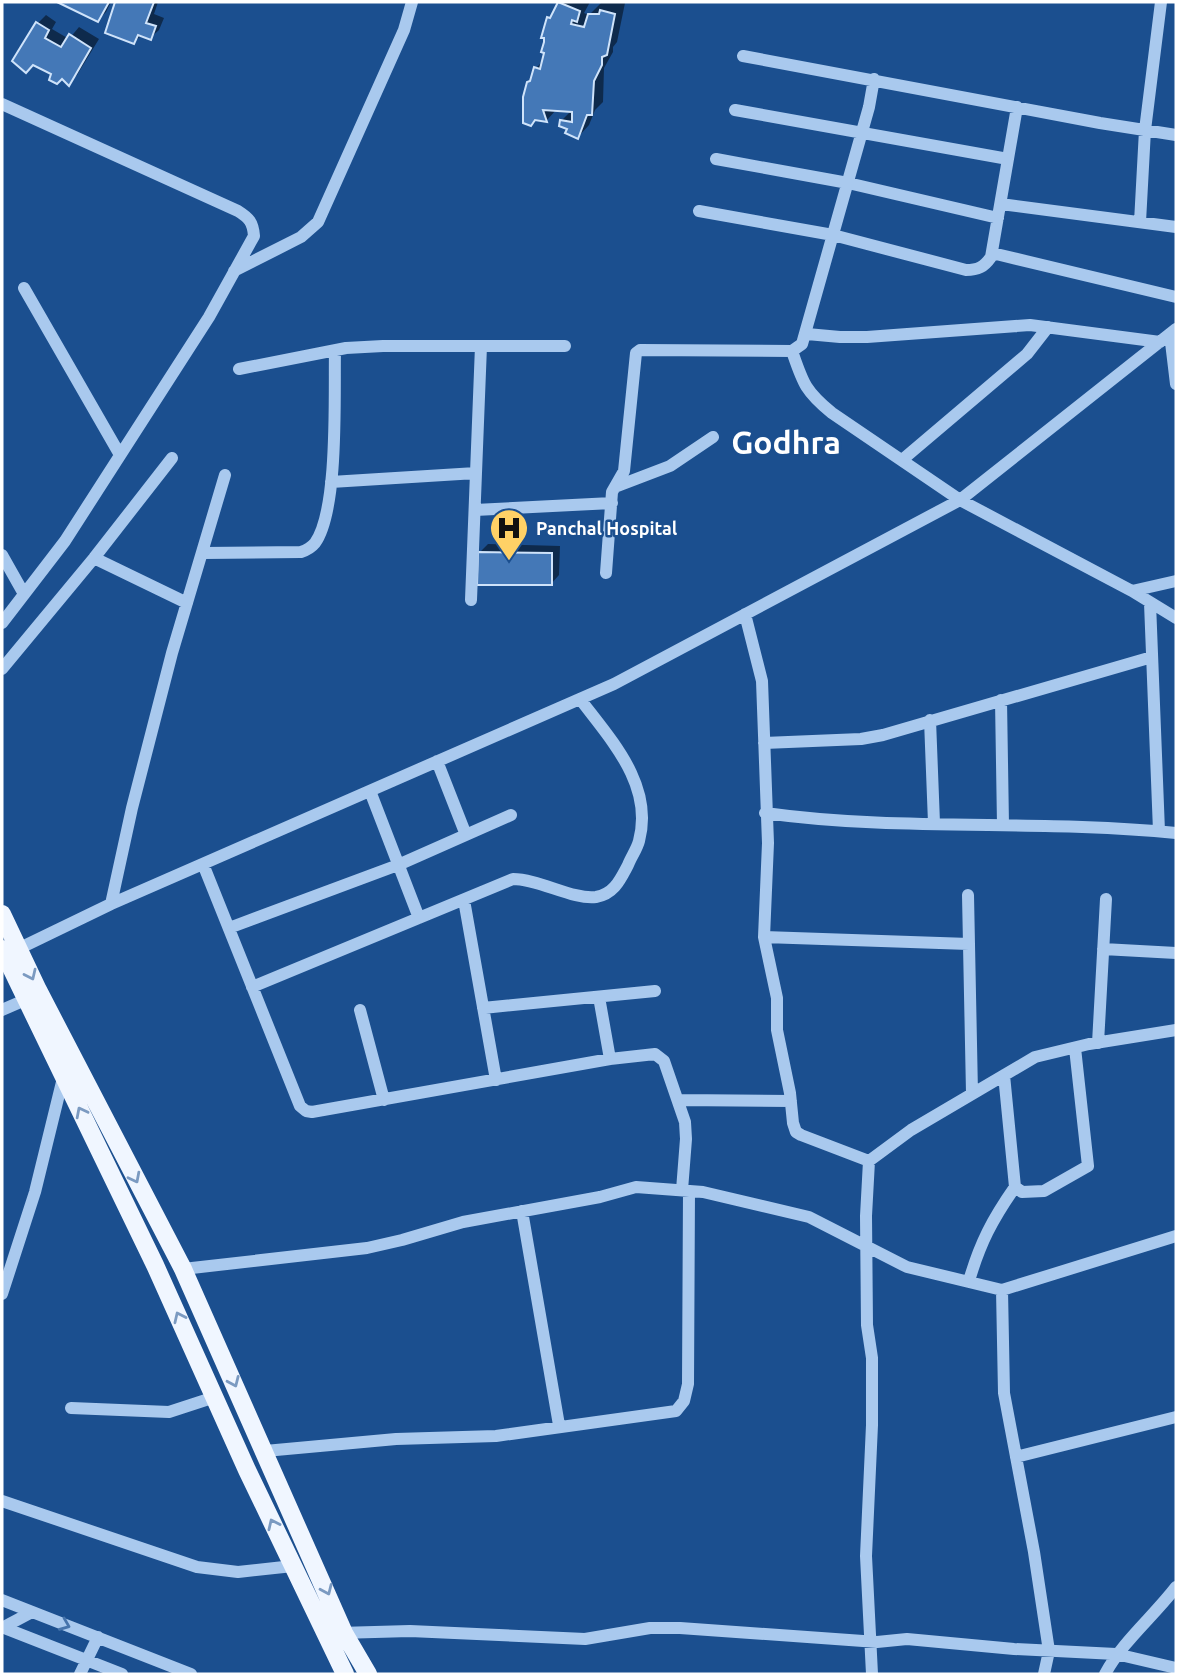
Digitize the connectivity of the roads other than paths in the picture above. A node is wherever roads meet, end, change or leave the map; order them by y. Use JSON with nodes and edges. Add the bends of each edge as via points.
{"nodes":[{"id":1,"x":412,"y":2,"type":"edge"},
{"id":2,"x":1161,"y":2,"type":"edge"},
{"id":3,"x":743,"y":56,"type":"dead end"},
{"id":4,"x":874,"y":79,"type":"junction"},
{"id":5,"x":2,"y":104,"type":"edge"},
{"id":6,"x":1017,"y":107,"type":"junction"},
{"id":7,"x":735,"y":110,"type":"dead end"},
{"id":8,"x":1145,"y":130,"type":"junction"},
{"id":9,"x":862,"y":133,"type":"junction"},
{"id":10,"x":1176,"y":135,"type":"edge"},
{"id":11,"x":716,"y":159,"type":"dead end"},
{"id":12,"x":1008,"y":159,"type":"junction"},
{"id":13,"x":848,"y":183,"type":"junction"},
{"id":14,"x":1000,"y":204,"type":"junction"},
{"id":15,"x":699,"y":211,"type":"dead end"},
{"id":16,"x":998,"y":218,"type":"junction"},
{"id":17,"x":1140,"y":222,"type":"junction"},
{"id":18,"x":1176,"y":227,"type":"edge"},
{"id":19,"x":833,"y":235,"type":"junction"},
{"id":20,"x":992,"y":253,"type":"junction"},
{"id":21,"x":234,"y":272,"type":"junction"},
{"id":22,"x":24,"y":288,"type":"dead end"},
{"id":23,"x":1176,"y":297,"type":"edge"},
{"id":24,"x":1048,"y":327,"type":"junction"},
{"id":25,"x":807,"y":334,"type":"junction"},
{"id":26,"x":1168,"y":335,"type":"edge"},
{"id":27,"x":481,"y":346,"type":"junction"},
{"id":28,"x":565,"y":346,"type":"dead end"},
{"id":29,"x":335,"y":350,"type":"junction"},
{"id":30,"x":792,"y":351,"type":"junction"},
{"id":31,"x":239,"y":369,"type":"dead end"},
{"id":32,"x":1176,"y":384,"type":"edge"},
{"id":33,"x":713,"y":437,"type":"dead end"},
{"id":34,"x":120,"y":455,"type":"junction"},
{"id":35,"x":172,"y":458,"type":"dead end"},
{"id":36,"x":902,"y":460,"type":"junction"},
{"id":37,"x":476,"y":473,"type":"junction"},
{"id":38,"x":225,"y":475,"type":"dead end"},
{"id":39,"x":331,"y":482,"type":"junction"},
{"id":40,"x":614,"y":487,"type":"junction"},
{"id":41,"x":960,"y":500,"type":"junction"},
{"id":42,"x":612,"y":503,"type":"junction"},
{"id":43,"x":475,"y":510,"type":"junction"},
{"id":44,"x":203,"y":553,"type":"junction"},
{"id":45,"x":2,"y":555,"type":"edge"},
{"id":46,"x":94,"y":558,"type":"junction"},
{"id":47,"x":606,"y":573,"type":"dead end"},
{"id":48,"x":1176,"y":581,"type":"edge"},
{"id":49,"x":1132,"y":591,"type":"junction"},
{"id":50,"x":24,"y":594,"type":"junction"},
{"id":51,"x":471,"y":600,"type":"dead end"},
{"id":52,"x":187,"y":603,"type":"junction"},
{"id":53,"x":1150,"y":603,"type":"junction"},
{"id":54,"x":745,"y":614,"type":"junction"},
{"id":55,"x":1176,"y":618,"type":"edge"},
{"id":56,"x":2,"y":623,"type":"edge"},
{"id":57,"x":1152,"y":657,"type":"junction"},
{"id":58,"x":2,"y":669,"type":"edge"},
{"id":59,"x":580,"y":699,"type":"junction"},
{"id":60,"x":1001,"y":700,"type":"junction"},
{"id":61,"x":930,"y":720,"type":"junction"},
{"id":62,"x":764,"y":743,"type":"junction"},
{"id":63,"x":437,"y":761,"type":"junction"},
{"id":64,"x":370,"y":791,"type":"junction"},
{"id":65,"x":765,"y":813,"type":"junction"},
{"id":66,"x":511,"y":815,"type":"dead end"},
{"id":67,"x":933,"y":823,"type":"junction"},
{"id":68,"x":1003,"y":825,"type":"junction"},
{"id":69,"x":1158,"y":831,"type":"junction"},
{"id":70,"x":1176,"y":833,"type":"edge"},
{"id":71,"x":466,"y":835,"type":"junction"},
{"id":72,"x":203,"y":864,"type":"junction"},
{"id":73,"x":398,"y":865,"type":"junction"},
{"id":74,"x":968,"y":895,"type":"dead end"},
{"id":75,"x":1106,"y":899,"type":"dead end"},
{"id":76,"x":464,"y":900,"type":"junction"},
{"id":77,"x":111,"y":904,"type":"junction"},
{"id":78,"x":2,"y":914,"type":"edge"},
{"id":79,"x":419,"y":918,"type":"junction"},
{"id":80,"x":229,"y":928,"type":"junction"},
{"id":81,"x":764,"y":937,"type":"junction"},
{"id":82,"x":969,"y":944,"type":"junction"},
{"id":83,"x":10,"y":949,"type":"edge"},
{"id":84,"x":1104,"y":949,"type":"junction"},
{"id":85,"x":1176,"y":953,"type":"edge"},
{"id":86,"x":252,"y":987,"type":"junction"},
{"id":87,"x":655,"y":990,"type":"dead end"},
{"id":88,"x":599,"y":997,"type":"junction"},
{"id":89,"x":25,"y":1000,"type":"junction"},
{"id":90,"x":483,"y":1008,"type":"junction"},
{"id":91,"x":2,"y":1010,"type":"edge"},
{"id":92,"x":360,"y":1010,"type":"dead end"},
{"id":93,"x":1176,"y":1030,"type":"edge"},
{"id":94,"x":1098,"y":1043,"type":"junction"},
{"id":95,"x":1075,"y":1048,"type":"junction"},
{"id":96,"x":610,"y":1059,"type":"junction"},
{"id":97,"x":1004,"y":1075,"type":"junction"},
{"id":98,"x":63,"y":1078,"type":"junction"},
{"id":99,"x":496,"y":1080,"type":"junction"},
{"id":100,"x":972,"y":1093,"type":"junction"},
{"id":101,"x":384,"y":1100,"type":"junction"},
{"id":102,"x":678,"y":1100,"type":"junction"},
{"id":103,"x":791,"y":1101,"type":"junction"},
{"id":104,"x":869,"y":1161,"type":"junction"},
{"id":105,"x":1015,"y":1186,"type":"junction"},
{"id":106,"x":686,"y":1190,"type":"junction"},
{"id":107,"x":522,"y":1211,"type":"junction"},
{"id":108,"x":1176,"y":1236,"type":"edge"},
{"id":109,"x":867,"y":1245,"type":"junction"},
{"id":110,"x":183,"y":1269,"type":"junction"},
{"id":111,"x":969,"y":1281,"type":"junction"},
{"id":112,"x":1002,"y":1290,"type":"junction"},
{"id":113,"x":2,"y":1294,"type":"edge"},
{"id":114,"x":215,"y":1397,"type":"junction"},
{"id":115,"x":71,"y":1408,"type":"dead end"},
{"id":116,"x":1176,"y":1416,"type":"edge"},
{"id":117,"x":559,"y":1425,"type":"junction"},
{"id":118,"x":265,"y":1451,"type":"junction"},
{"id":119,"x":1016,"y":1457,"type":"junction"},
{"id":120,"x":2,"y":1501,"type":"edge"},
{"id":121,"x":293,"y":1566,"type":"junction"},
{"id":122,"x":1176,"y":1587,"type":"edge"},
{"id":123,"x":2,"y":1600,"type":"edge"},
{"id":124,"x":32,"y":1612,"type":"junction"},
{"id":125,"x":2,"y":1628,"type":"edge"},
{"id":126,"x":325,"y":1633,"type":"junction"},
{"id":127,"x":344,"y":1633,"type":"junction"},
{"id":128,"x":97,"y":1637,"type":"junction"},
{"id":129,"x":870,"y":1641,"type":"junction"},
{"id":130,"x":1049,"y":1651,"type":"junction"},
{"id":131,"x":1116,"y":1654,"type":"junction"},
{"id":132,"x":86,"y":1661,"type":"junction"},
{"id":133,"x":1176,"y":1668,"type":"edge"},
{"id":134,"x":80,"y":1674,"type":"edge"},
{"id":135,"x":122,"y":1674,"type":"edge"},
{"id":136,"x":191,"y":1674,"type":"edge"},
{"id":137,"x":344,"y":1674,"type":"edge"},
{"id":138,"x":368,"y":1674,"type":"edge"},
{"id":139,"x":872,"y":1674,"type":"edge"},
{"id":140,"x":1044,"y":1674,"type":"edge"},
{"id":141,"x":1105,"y":1674,"type":"edge"}],
"edges":[{"from":1,"to":21,"type":"street","via":[[404,30],[318,222],[301,237]]},
{"from":2,"to":8,"type":"street"},
{"from":3,"to":4,"type":"street"},
{"from":4,"to":6,"type":"street"},
{"from":4,"to":9,"type":"street"},
{"from":5,"to":21,"type":"street","via":[[248,217],[254,236]]},
{"from":6,"to":8,"type":"street"},
{"from":6,"to":12,"type":"street"},
{"from":7,"to":9,"type":"street"},
{"from":8,"to":10,"type":"street"},
{"from":8,"to":17,"type":"street"},
{"from":9,"to":12,"type":"street"},
{"from":9,"to":13,"type":"street"},
{"from":11,"to":13,"type":"street"},
{"from":12,"to":14,"type":"street"},
{"from":13,"to":16,"type":"street"},
{"from":13,"to":19,"type":"street"},
{"from":14,"to":16,"type":"street"},
{"from":14,"to":17,"type":"street"},
{"from":15,"to":19,"type":"street"},
{"from":16,"to":20,"type":"street"},
{"from":17,"to":18,"type":"street"},
{"from":19,"to":20,"type":"street","via":[[966,270],[986,265]]},
{"from":19,"to":25,"type":"street"},
{"from":20,"to":23,"type":"street"},
{"from":21,"to":34,"type":"street"},
{"from":22,"to":34,"type":"street"},
{"from":24,"to":25,"type":"street","via":[[1008,325],[867,337]]},
{"from":24,"to":26,"type":"street"},
{"from":24,"to":36,"type":"street","via":[[1027,354]]},
{"from":25,"to":30,"type":"street"},
{"from":26,"to":32,"type":"street"},
{"from":26,"to":41,"type":"street"},
{"from":27,"to":28,"type":"street"},
{"from":27,"to":29,"type":"street"},
{"from":27,"to":37,"type":"street"},
{"from":29,"to":31,"type":"street"},
{"from":29,"to":39,"type":"street"},
{"from":30,"to":36,"type":"street","via":[[803,385],[814,398]]},
{"from":30,"to":40,"type":"street","via":[[636,353],[624,471]]},
{"from":33,"to":40,"type":"street","via":[[670,466]]},
{"from":34,"to":50,"type":"street","via":[[65,541]]},
{"from":35,"to":46,"type":"street"},
{"from":36,"to":41,"type":"street"},
{"from":37,"to":39,"type":"street"},
{"from":37,"to":43,"type":"street"},
{"from":38,"to":44,"type":"street"},
{"from":39,"to":44,"type":"street","via":[[325,514],[310,549]]},
{"from":40,"to":42,"type":"street"},
{"from":41,"to":49,"type":"street"},
{"from":41,"to":54,"type":"street"},
{"from":42,"to":43,"type":"street"},
{"from":42,"to":47,"type":"street"},
{"from":43,"to":51,"type":"street"},
{"from":44,"to":52,"type":"street"},
{"from":45,"to":50,"type":"street"},
{"from":46,"to":52,"type":"street"},
{"from":46,"to":58,"type":"street"},
{"from":48,"to":49,"type":"street"},
{"from":49,"to":53,"type":"street"},
{"from":50,"to":56,"type":"street"},
{"from":52,"to":77,"type":"street"},
{"from":53,"to":55,"type":"street"},
{"from":53,"to":57,"type":"street"},
{"from":54,"to":59,"type":"street"},
{"from":54,"to":62,"type":"street","via":[[762,681]]},
{"from":57,"to":60,"type":"street"},
{"from":57,"to":69,"type":"street"},
{"from":59,"to":63,"type":"street"},
{"from":59,"to":76,"type":"street","via":[[617,748],[638,786],[642,810],[639,841],[618,884],[610,892],[587,897],[513,879]]},
{"from":60,"to":61,"type":"street"},
{"from":60,"to":68,"type":"street"},
{"from":61,"to":62,"type":"street","via":[[861,739]]},
{"from":61,"to":67,"type":"street"},
{"from":62,"to":65,"type":"street"},
{"from":63,"to":64,"type":"street"},
{"from":63,"to":71,"type":"street"},
{"from":64,"to":72,"type":"street"},
{"from":64,"to":73,"type":"street"},
{"from":65,"to":67,"type":"street","via":[[820,821]]},
{"from":65,"to":81,"type":"street"},
{"from":66,"to":71,"type":"street"},
{"from":67,"to":68,"type":"street"},
{"from":68,"to":69,"type":"street"},
{"from":69,"to":70,"type":"street"},
{"from":71,"to":73,"type":"street"},
{"from":72,"to":77,"type":"street"},
{"from":72,"to":80,"type":"street"},
{"from":73,"to":79,"type":"street"},
{"from":73,"to":80,"type":"street"},
{"from":74,"to":82,"type":"street"},
{"from":75,"to":84,"type":"street"},
{"from":76,"to":79,"type":"street"},
{"from":76,"to":90,"type":"street"},
{"from":77,"to":83,"type":"street"},
{"from":78,"to":83,"type":"main road"},
{"from":79,"to":86,"type":"street"},
{"from":80,"to":86,"type":"street"},
{"from":81,"to":82,"type":"street"},
{"from":81,"to":103,"type":"street"},
{"from":82,"to":100,"type":"street"},
{"from":83,"to":89,"type":"main road"},
{"from":83,"to":110,"type":"main road","one_way":true},
{"from":84,"to":85,"type":"street"},
{"from":84,"to":94,"type":"street"},
{"from":86,"to":101,"type":"street","via":[[300,1106],[312,1112]]},
{"from":87,"to":88,"type":"street"},
{"from":88,"to":90,"type":"street"},
{"from":88,"to":96,"type":"street"},
{"from":89,"to":91,"type":"street"},
{"from":89,"to":98,"type":"main road"},
{"from":90,"to":99,"type":"street"},
{"from":92,"to":101,"type":"street"},
{"from":93,"to":94,"type":"street"},
{"from":94,"to":95,"type":"street"},
{"from":95,"to":97,"type":"street","via":[[1035,1056]]},
{"from":95,"to":105,"type":"street","via":[[1088,1166],[1044,1191],[1021,1192]]},
{"from":96,"to":99,"type":"street"},
{"from":96,"to":102,"type":"street","via":[[660,1056]]},
{"from":97,"to":100,"type":"street"},
{"from":97,"to":105,"type":"street"},
{"from":98,"to":113,"type":"street","via":[[35,1192]]},
{"from":114,"to":98,"type":"main road","one_way":true},
{"from":99,"to":101,"type":"street"},
{"from":100,"to":104,"type":"street"},
{"from":102,"to":103,"type":"street"},
{"from":102,"to":106,"type":"street","via":[[685,1122]]},
{"from":103,"to":104,"type":"street","via":[[796,1132]]},
{"from":104,"to":109,"type":"street"},
{"from":105,"to":111,"type":"street","via":[[979,1246]]},
{"from":106,"to":107,"type":"street","via":[[636,1187]]},
{"from":106,"to":109,"type":"street","via":[[809,1217]]},
{"from":106,"to":117,"type":"street","via":[[688,1384],[684,1401],[676,1411]]},
{"from":107,"to":110,"type":"street","via":[[367,1248]]},
{"from":107,"to":117,"type":"street"},
{"from":108,"to":112,"type":"street"},
{"from":109,"to":111,"type":"street","via":[[906,1267]]},
{"from":109,"to":129,"type":"street","via":[[867,1325],[872,1358],[866,1556]]},
{"from":110,"to":118,"type":"main road","one_way":true},
{"from":111,"to":112,"type":"street"},
{"from":112,"to":119,"type":"street","via":[[1004,1394]]},
{"from":114,"to":115,"type":"street","via":[[169,1412]]},
{"from":121,"to":114,"type":"main road","one_way":true},
{"from":116,"to":119,"type":"street"},
{"from":117,"to":118,"type":"street","via":[[496,1436]]},
{"from":118,"to":127,"type":"main road","one_way":true},
{"from":119,"to":130,"type":"street"},
{"from":120,"to":121,"type":"street","via":[[197,1567],[238,1572]]},
{"from":121,"to":126,"type":"main road"},
{"from":122,"to":131,"type":"street"},
{"from":123,"to":124,"type":"street"},
{"from":124,"to":125,"type":"street"},
{"from":124,"to":128,"type":"street","one_way":true},
{"from":125,"to":132,"type":"street"},
{"from":126,"to":127,"type":"street"},
{"from":126,"to":137,"type":"main road"},
{"from":127,"to":129,"type":"street","via":[[410,1631],[584,1639],[680,1628]]},
{"from":127,"to":138,"type":"main road"},
{"from":128,"to":132,"type":"street"},
{"from":128,"to":136,"type":"street"},
{"from":129,"to":130,"type":"street","via":[[907,1639]]},
{"from":129,"to":139,"type":"street"},
{"from":130,"to":131,"type":"street"},
{"from":130,"to":140,"type":"street"},
{"from":131,"to":133,"type":"street"},
{"from":131,"to":141,"type":"street"},
{"from":132,"to":134,"type":"street"},
{"from":132,"to":135,"type":"street"}]}
